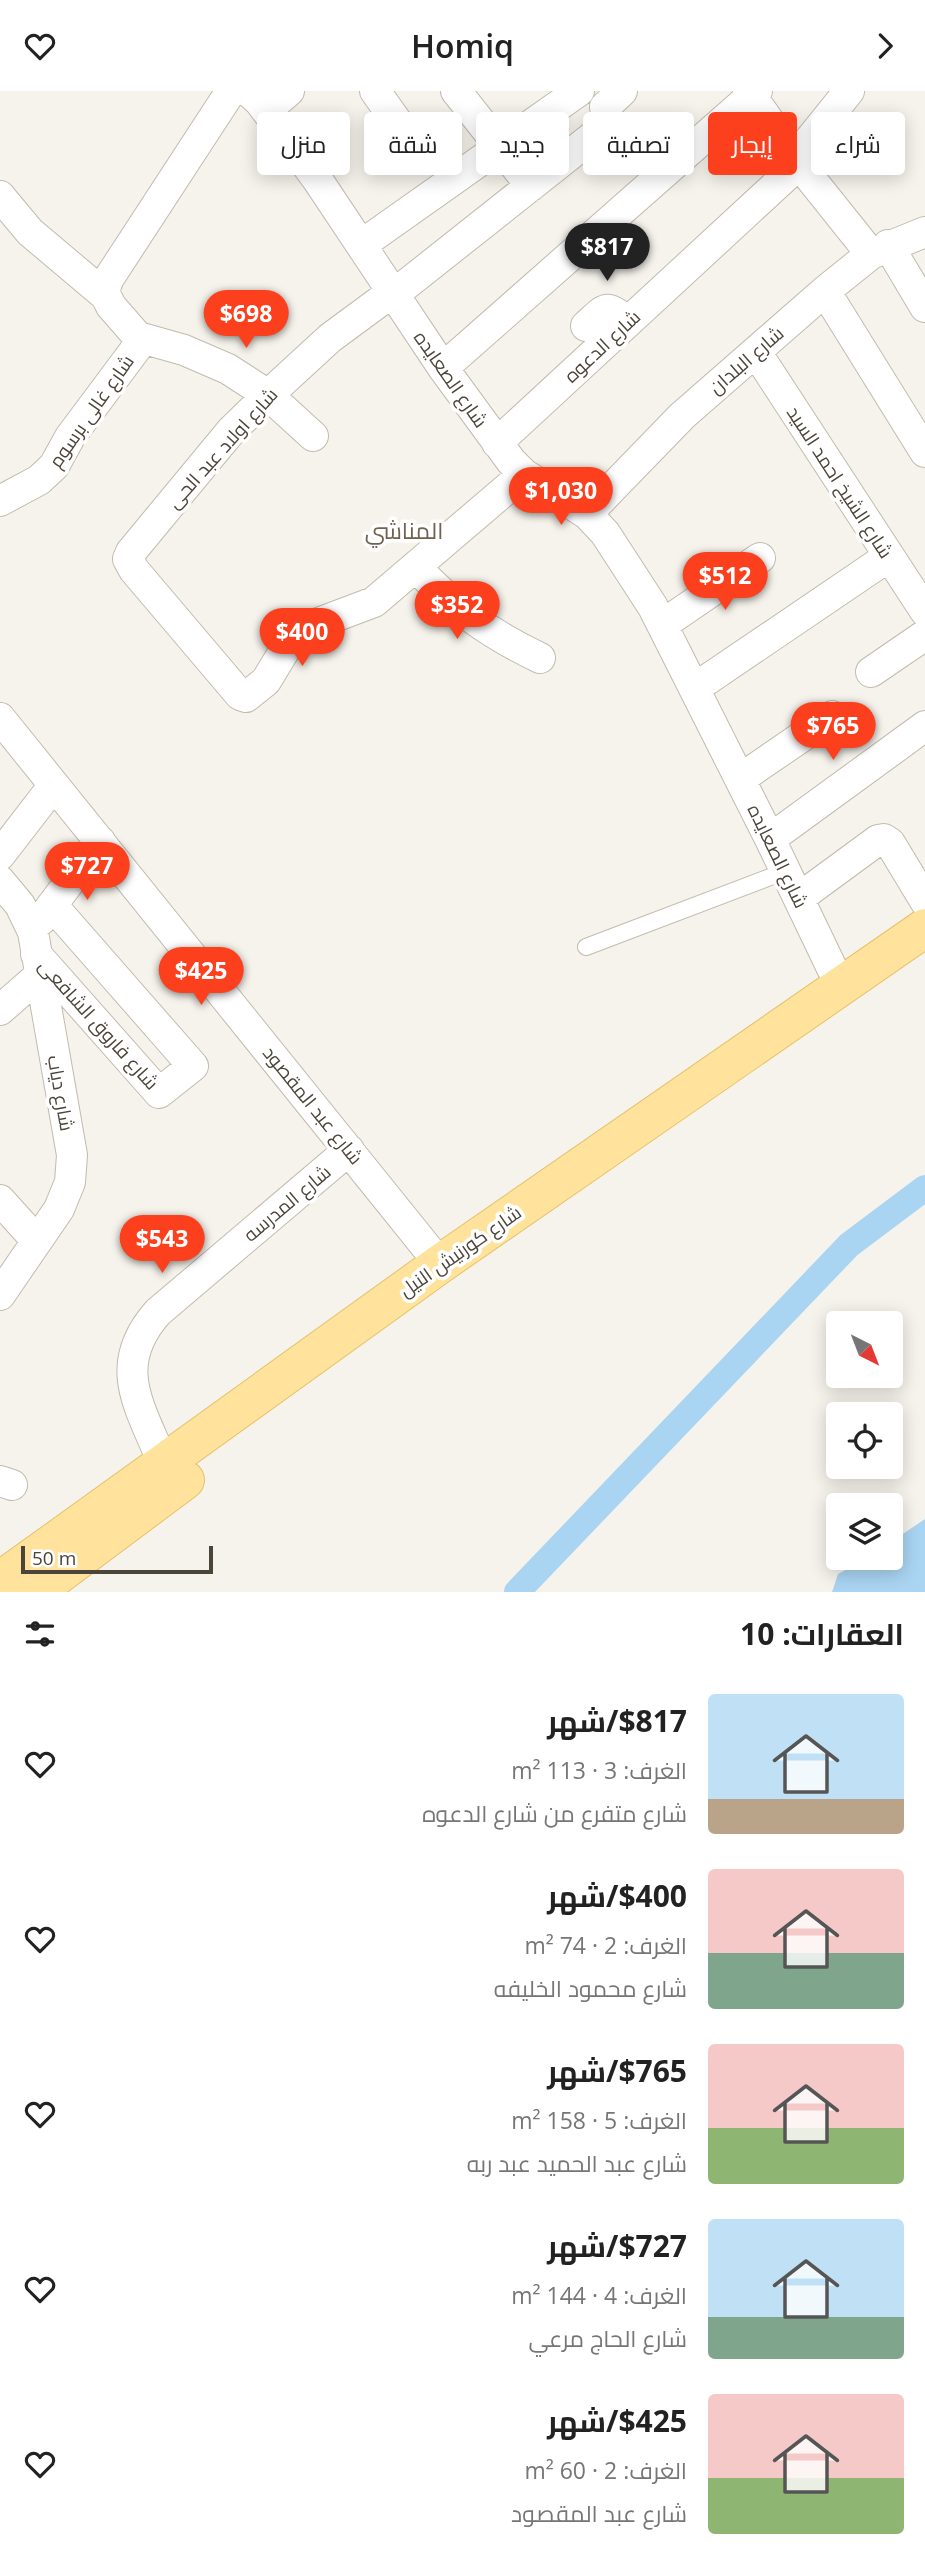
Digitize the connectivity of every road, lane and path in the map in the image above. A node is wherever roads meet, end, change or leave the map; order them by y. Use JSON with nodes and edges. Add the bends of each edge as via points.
{"nodes":[{"id":1,"x":231,"y":91,"type":"edge"},
{"id":2,"x":289,"y":91,"type":"edge"},
{"id":3,"x":375,"y":91,"type":"edge"},
{"id":4,"x":456,"y":91,"type":"edge"},
{"id":5,"x":579,"y":91,"type":"edge"},
{"id":6,"x":622,"y":91,"type":"edge"},
{"id":7,"x":849,"y":91,"type":"edge"},
{"id":8,"x":752,"y":93,"type":"edge"},
{"id":9,"x":257,"y":101,"type":"edge"},
{"id":10,"x":390,"y":112,"type":"edge"},
{"id":11,"x":549,"y":112,"type":"edge"},
{"id":12,"x":765,"y":112,"type":"edge"},
{"id":13,"x":476,"y":117,"type":"edge"},
{"id":14,"x":797,"y":161,"type":"joint"},
{"id":15,"x":476,"y":163,"type":"edge"},
{"id":16,"x":522,"y":175,"type":"edge"},
{"id":17,"x":782,"y":175,"type":"edge"},
{"id":18,"x":531,"y":186,"type":"junction"},
{"id":19,"x":0,"y":196,"type":"edge"},
{"id":20,"x":925,"y":232,"type":"edge"},
{"id":21,"x":361,"y":245,"type":"junction"},
{"id":22,"x":880,"y":250,"type":"junction"},
{"id":23,"x":825,"y":291,"type":"junction"},
{"id":24,"x":392,"y":294,"type":"junction"},
{"id":25,"x":106,"y":296,"type":"junction"},
{"id":26,"x":925,"y":307,"type":"edge"},
{"id":27,"x":627,"y":323,"type":"junction"},
{"id":28,"x":586,"y":326,"type":"dead end"},
{"id":29,"x":138,"y":337,"type":"junction"},
{"id":30,"x":756,"y":352,"type":"junction"},
{"id":31,"x":443,"y":368,"type":"junction"},
{"id":32,"x":268,"y":395,"type":"junction"},
{"id":33,"x":313,"y":436,"type":"dead end"},
{"id":34,"x":498,"y":443,"type":"junction"},
{"id":35,"x":925,"y":452,"type":"edge"},
{"id":36,"x":524,"y":474,"type":"junction"},
{"id":37,"x":0,"y":501,"type":"edge"},
{"id":38,"x":587,"y":514,"type":"junction"},
{"id":39,"x":888,"y":557,"type":"junction"},
{"id":40,"x":760,"y":558,"type":"dead end"},
{"id":41,"x":415,"y":567,"type":"junction"},
{"id":42,"x":921,"y":597,"type":"edge"},
{"id":43,"x":662,"y":625,"type":"junction"},
{"id":44,"x":925,"y":635,"type":"edge"},
{"id":45,"x":540,"y":658,"type":"dead end"},
{"id":46,"x":871,"y":672,"type":"dead end"},
{"id":47,"x":695,"y":688,"type":"junction"},
{"id":48,"x":832,"y":716,"type":"dead end"},
{"id":49,"x":0,"y":718,"type":"edge"},
{"id":50,"x":925,"y":726,"type":"edge"},
{"id":51,"x":740,"y":779,"type":"junction"},
{"id":52,"x":54,"y":785,"type":"junction"},
{"id":53,"x":770,"y":839,"type":"junction"},
{"id":54,"x":100,"y":841,"type":"junction"},
{"id":55,"x":786,"y":871,"type":"junction"},
{"id":56,"x":4,"y":888,"type":"edge"},
{"id":57,"x":799,"y":898,"type":"junction"},
{"id":58,"x":925,"y":901,"type":"edge"},
{"id":59,"x":52,"y":905,"type":"junction"},
{"id":60,"x":925,"y":927,"type":"edge"},
{"id":61,"x":586,"y":947,"type":"dead end"},
{"id":62,"x":36,"y":954,"type":"junction"},
{"id":63,"x":925,"y":956,"type":"edge"},
{"id":64,"x":839,"y":985,"type":"junction"},
{"id":65,"x":0,"y":1010,"type":"edge"},
{"id":66,"x":793,"y":1032,"type":"junction"},
{"id":67,"x":349,"y":1150,"type":"junction"},
{"id":68,"x":0,"y":1201,"type":"edge"},
{"id":69,"x":37,"y":1241,"type":"junction"},
{"id":70,"x":440,"y":1264,"type":"junction"},
{"id":71,"x":0,"y":1295,"type":"edge"},
{"id":72,"x":163,"y":1463,"type":"junction"},
{"id":73,"x":0,"y":1581,"type":"edge"},
{"id":74,"x":35,"y":1592,"type":"edge"}],
"edges":[{"from":1,"to":25,"type":"street","via":[[109,278]]},
{"from":2,"to":9,"type":"street"},
{"from":3,"to":10,"type":"street"},
{"from":4,"to":13,"type":"street"},
{"from":5,"to":11,"type":"street"},
{"from":6,"to":18,"type":"street","name":"شارع اولاد عبد الحى","via":[[605,107],[605,127]]},
{"from":7,"to":14,"type":"street","name":"شارع الدعوه"},
{"from":8,"to":12,"type":"street"},
{"from":8,"to":31,"type":"street"},
{"from":9,"to":21,"type":"street","name":"شارع الصعايده"},
{"from":14,"to":22,"type":"street"},
{"from":15,"to":21,"type":"street"},
{"from":16,"to":18,"type":"street"},
{"from":17,"to":27,"type":"street","name":"شارع الدعوه"},
{"from":18,"to":24,"type":"street","name":"شارع اولاد عبد الحى"},
{"from":19,"to":25,"type":"street","via":[[30,232]]},
{"from":20,"to":22,"type":"street","name":"شارع البلدان"},
{"from":21,"to":24,"type":"street","name":"شارع الصعايده"},
{"from":22,"to":23,"type":"street","name":"شارع البلدان"},
{"from":22,"to":26,"type":"street"},
{"from":23,"to":30,"type":"street","name":"شارع البلدان"},
{"from":23,"to":35,"type":"street"},
{"from":24,"to":31,"type":"street","name":"شارع الصعايده"},
{"from":24,"to":32,"type":"street","name":"شارع اولاد عبد الحى","via":[[330,338]]},
{"from":25,"to":29,"type":"street"},
{"from":27,"to":28,"type":"street","via":[[609,308]]},
{"from":27,"to":34,"type":"street","name":"شارع الدعوه"},
{"from":29,"to":32,"type":"street","via":[[228,369]]},
{"from":29,"to":37,"type":"street","name":"شارع غالى برسوم","via":[[138,346],[70,437],[54,466]]},
{"from":30,"to":38,"type":"street","name":"شارع البلدان","via":[[682,416]]},
{"from":30,"to":39,"type":"street","name":"شارع الشيخ احمد السيد"},
{"from":31,"to":34,"type":"street","name":"شارع الصعايده"},
{"from":32,"to":33,"type":"street"},
{"from":32,"to":41,"type":"street","name":"شارع اولاد عبد الحى","via":[[231,431],[131,552],[128,559],[134,570],[244,697],[266,681],[286,648],[313,625],[374,601]]},
{"from":34,"to":36,"type":"street","name":"شارع الصعايده"},
{"from":36,"to":38,"type":"street","name":"شارع الصعايده"},
{"from":36,"to":41,"type":"street"},
{"from":38,"to":43,"type":"street","name":"شارع الصعايده","via":[[605,533]]},
{"from":39,"to":42,"type":"street","name":"شارع الشيخ احمد السيد"},
{"from":39,"to":47,"type":"street"},
{"from":40,"to":43,"type":"street"},
{"from":41,"to":45,"type":"street","via":[[472,620]]},
{"from":43,"to":47,"type":"street","name":"شارع الصعايده"},
{"from":44,"to":46,"type":"street"},
{"from":47,"to":51,"type":"street","name":"شارع الصعايده"},
{"from":48,"to":51,"type":"street"},
{"from":49,"to":52,"type":"street","name":"شارع عبد المقصود"},
{"from":50,"to":53,"type":"street"},
{"from":51,"to":53,"type":"street","name":"شارع الصعايده"},
{"from":52,"to":54,"type":"street","name":"شارع عبد المقصود"},
{"from":52,"to":56,"type":"street"},
{"from":53,"to":55,"type":"street","name":"شارع الصعايده"},
{"from":54,"to":59,"type":"street"},
{"from":54,"to":67,"type":"street","name":"شارع عبد المقصود"},
{"from":55,"to":57,"type":"street","name":"شارع الصعايده"},
{"from":55,"to":61,"type":"lane"},
{"from":56,"to":62,"type":"street","name":"شارع دياب"},
{"from":57,"to":58,"type":"street","via":[[882,839],[890,843]]},
{"from":57,"to":64,"type":"street","name":"شارع الصعايده"},
{"from":59,"to":62,"type":"street"},
{"from":59,"to":62,"type":"street","name":"شارع فاروق الشافعى","via":[[193,1064],[158,1092]]},
{"from":60,"to":64,"type":"main road","name":"شارع كورنيش النيل"},
{"from":62,"to":65,"type":"street"},
{"from":62,"to":69,"type":"street","name":"شارع دياب","via":[[72,1155],[66,1195]]},
{"from":63,"to":66,"type":"main road","name":"شارع كورنيش النيل"},
{"from":64,"to":66,"type":"main road","name":"شارع كورنيش النيل"},
{"from":66,"to":70,"type":"main road","name":"شارع كورنيش النيل"},
{"from":66,"to":74,"type":"main road","name":"شارع كورنيش النيل","via":[[654,1141],[442,1291]]},
{"from":67,"to":70,"type":"street","name":"شارع عبد المقصود"},
{"from":67,"to":72,"type":"street","name":"شارع المدرسه","via":[[142,1330],[133,1351],[131,1375]]},
{"from":68,"to":69,"type":"street"},
{"from":69,"to":71,"type":"street","name":"شارع دياب"},
{"from":70,"to":72,"type":"main road","name":"شارع كورنيش النيل"},
{"from":72,"to":73,"type":"main road","name":"شارع كورنيش النيل"}]}
